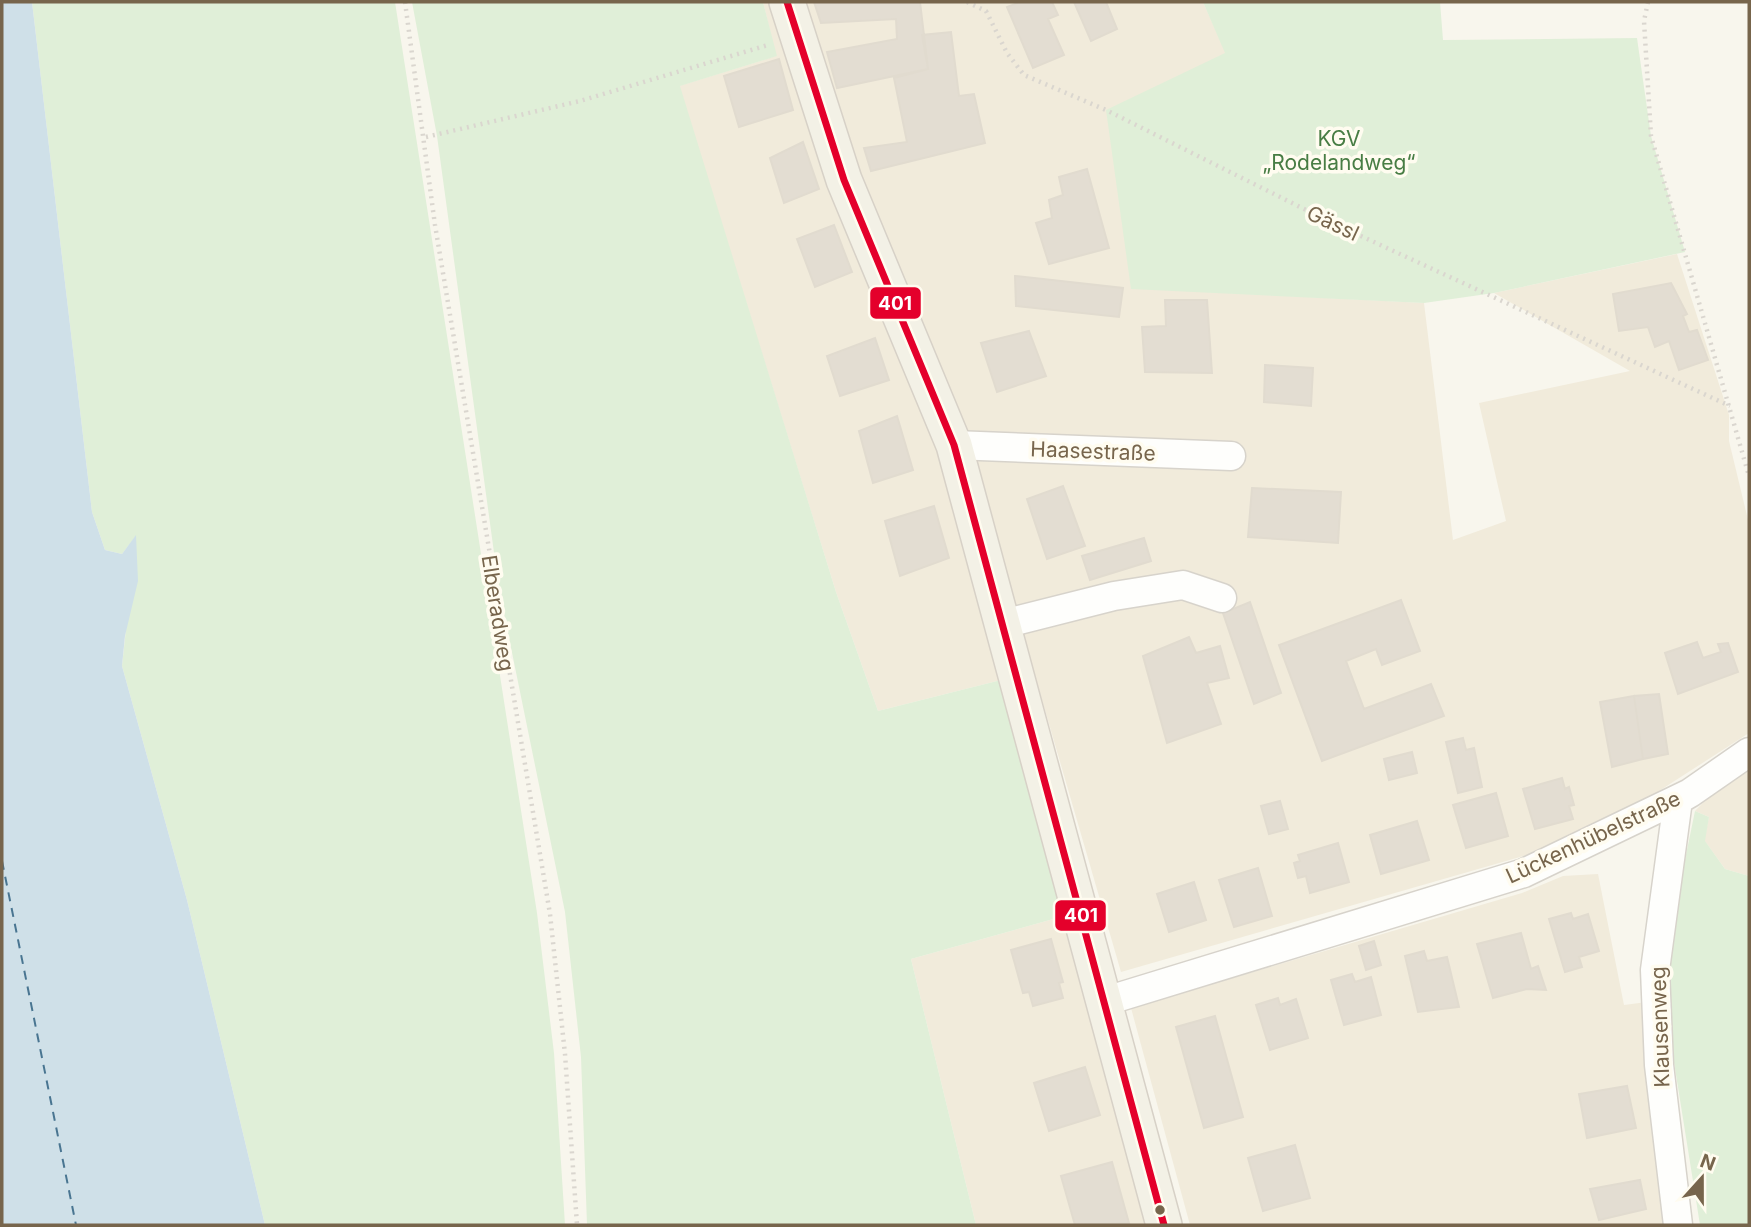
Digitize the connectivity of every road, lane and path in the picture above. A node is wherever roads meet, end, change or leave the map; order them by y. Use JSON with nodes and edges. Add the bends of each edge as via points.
{"nodes":[{"id":1,"x":405,"y":2,"type":"edge"},
{"id":2,"x":787,"y":2,"type":"edge"},
{"id":3,"x":967,"y":2,"type":"edge"},
{"id":4,"x":1648,"y":2,"type":"edge"},
{"id":5,"x":775,"y":42,"type":"dead end"},
{"id":6,"x":426,"y":137,"type":"junction"},
{"id":7,"x":1730,"y":406,"type":"junction"},
{"id":8,"x":954,"y":445,"type":"junction"},
{"id":9,"x":1231,"y":456,"type":"dead end"},
{"id":10,"x":1749,"y":476,"type":"edge"},
{"id":11,"x":1222,"y":598,"type":"dead end"},
{"id":12,"x":1003,"y":624,"type":"junction"},
{"id":13,"x":1749,"y":752,"type":"edge"},
{"id":14,"x":1690,"y":793,"type":"junction"},
{"id":15,"x":1106,"y":1001,"type":"junction"},
{"id":16,"x":577,"y":1225,"type":"edge"},
{"id":17,"x":1164,"y":1225,"type":"edge"},
{"id":18,"x":1678,"y":1225,"type":"edge"}],
"edges":[{"from":1,"to":6,"type":"path","name":"Elberadweg"},
{"from":2,"to":8,"type":"main road","via":[[844,180]]},
{"from":3,"to":7,"type":"path","name":"Gässl","via":[[986,11],[1024,75]]},
{"from":4,"to":7,"type":"path","via":[[1644,21],[1651,136]]},
{"from":5,"to":6,"type":"path","via":[[580,101]]},
{"from":6,"to":16,"type":"path","name":"Elberadweg","via":[[435,225],[550,914]]},
{"from":7,"to":10,"type":"path"},
{"from":8,"to":9,"type":"street","name":"Haasestraße"},
{"from":8,"to":12,"type":"main road"},
{"from":11,"to":12,"type":"street","via":[[1183,584]]},
{"from":12,"to":15,"type":"main road"},
{"from":13,"to":14,"type":"street","name":"Lückenhübelstraße"},
{"from":14,"to":15,"type":"street","name":"Lückenhübelstraße","via":[[1524,873]]},
{"from":14,"to":18,"type":"street","name":"Klausenweg","via":[[1678,800],[1655,970],[1659,1065]]},
{"from":15,"to":17,"type":"main road"}]}
